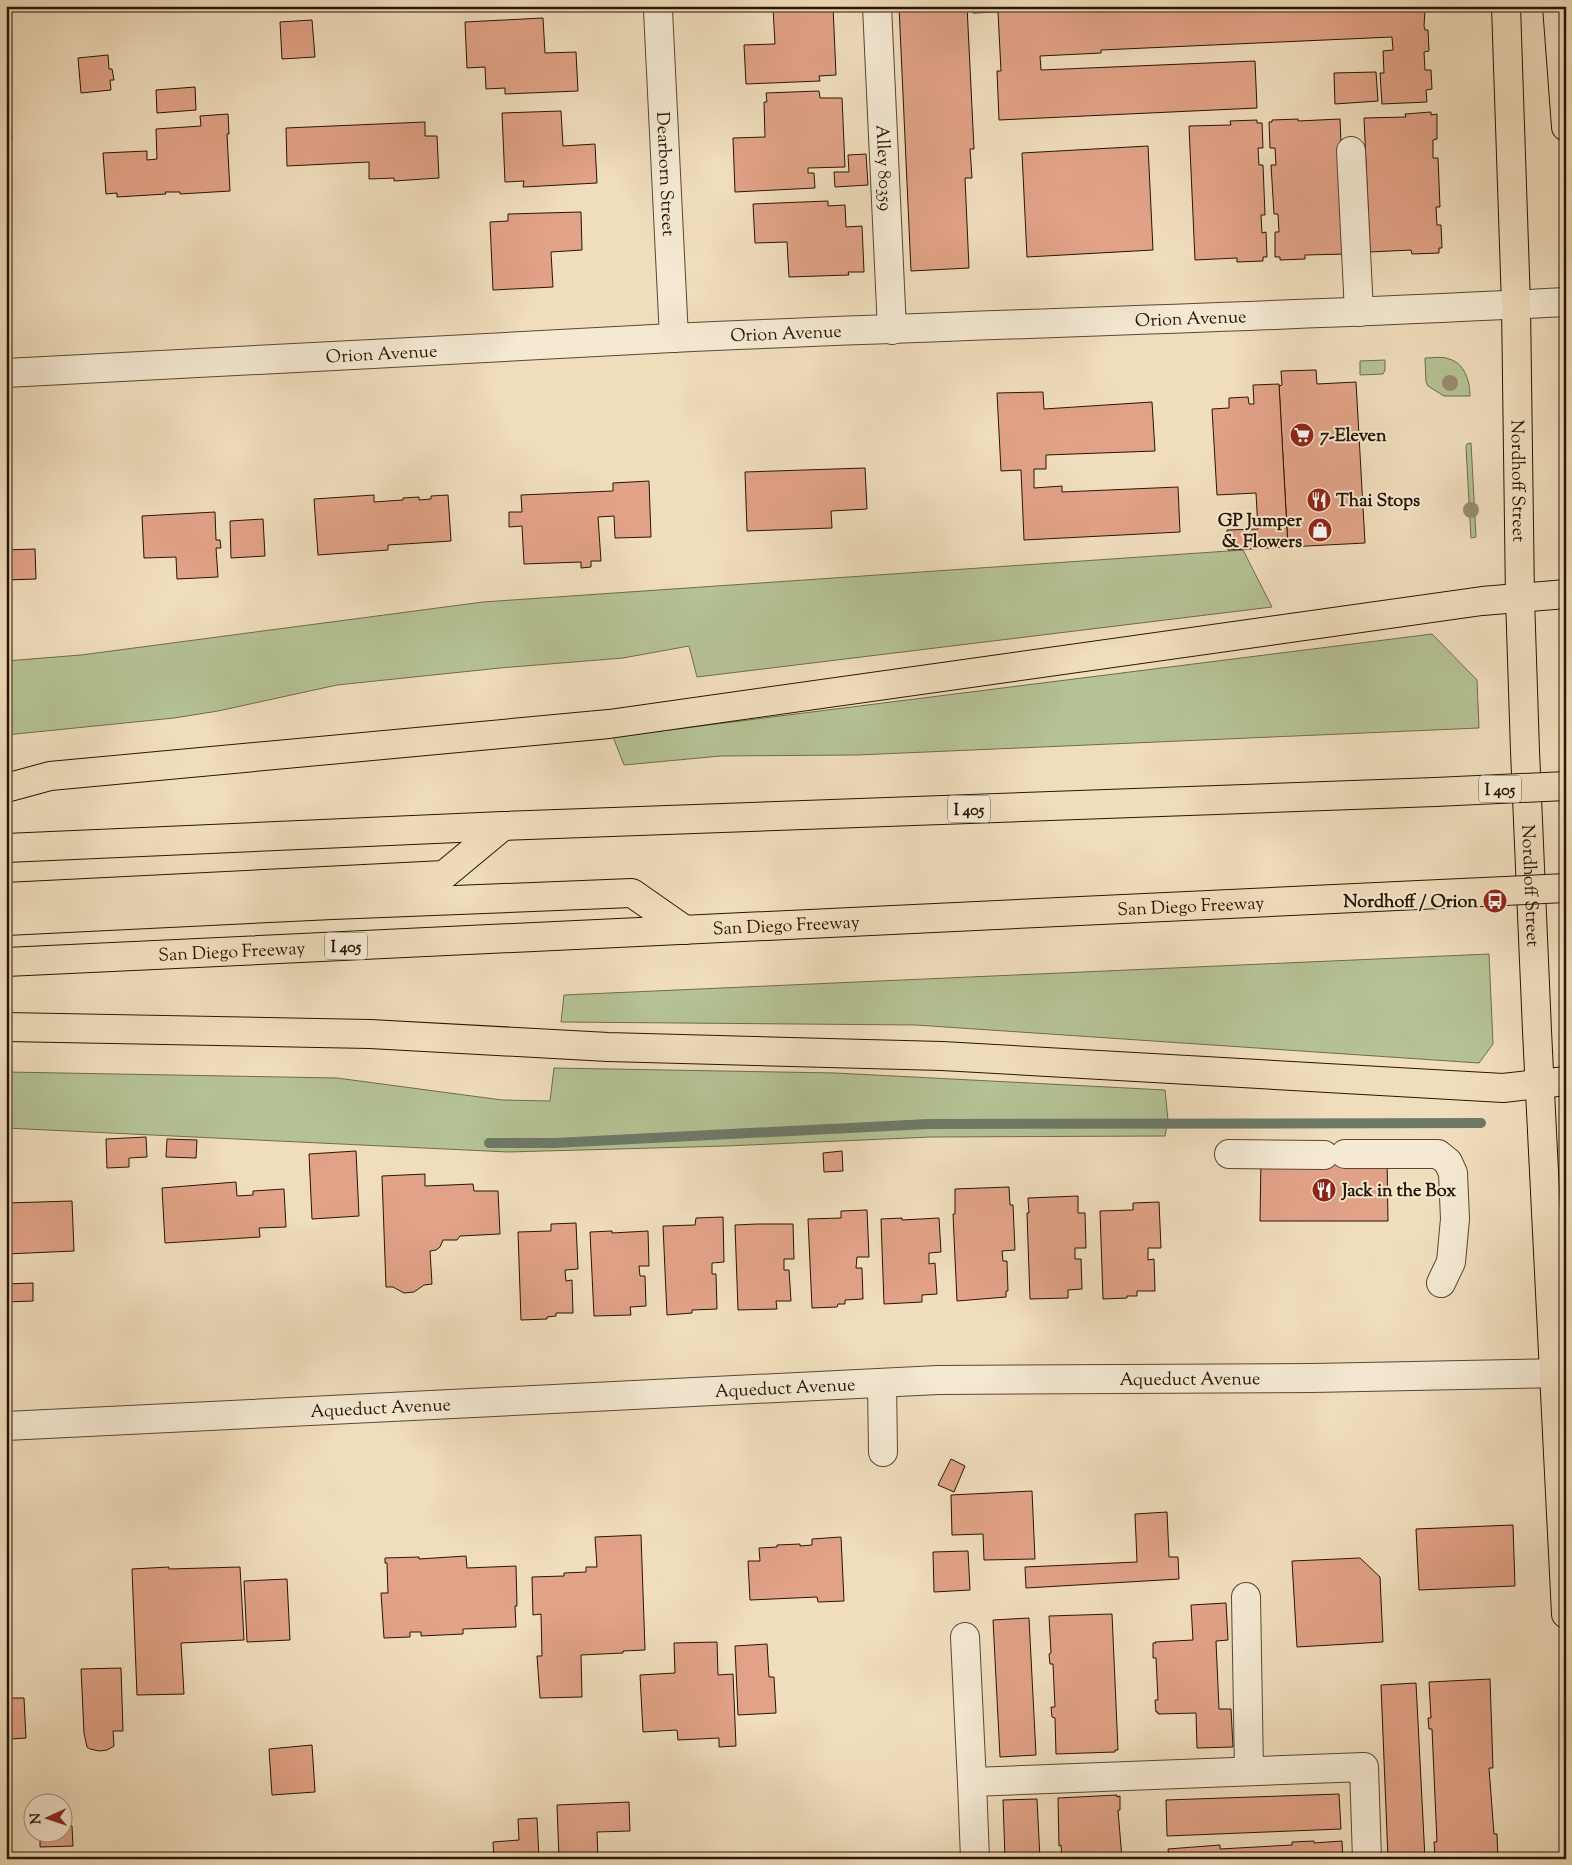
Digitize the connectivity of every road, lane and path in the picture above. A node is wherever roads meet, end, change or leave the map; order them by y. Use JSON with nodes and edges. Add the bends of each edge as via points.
{"nodes":[{"id":1,"x":878,"y":6,"type":"edge"},
{"id":2,"x":1506,"y":6,"type":"edge"},
{"id":3,"x":1557,"y":6,"type":"edge"},
{"id":4,"x":658,"y":10,"type":"dead end"},
{"id":5,"x":1566,"y":127,"type":"edge"},
{"id":6,"x":1351,"y":151,"type":"dead end"},
{"id":7,"x":1566,"y":302,"type":"edge"},
{"id":8,"x":1516,"y":305,"type":"junction"},
{"id":9,"x":1359,"y":312,"type":"junction"},
{"id":10,"x":892,"y":330,"type":"junction"},
{"id":11,"x":674,"y":338,"type":"junction"},
{"id":12,"x":6,"y":372,"type":"edge"},
{"id":13,"x":1566,"y":594,"type":"edge"},
{"id":14,"x":1520,"y":598,"type":"junction"},
{"id":15,"x":1566,"y":786,"type":"edge"},
{"id":16,"x":6,"y":788,"type":"edge"},
{"id":17,"x":503,"y":826,"type":"junction"},
{"id":18,"x":6,"y":848,"type":"edge"},
{"id":19,"x":1566,"y":888,"type":"edge"},
{"id":20,"x":6,"y":897,"type":"edge"},
{"id":21,"x":6,"y":921,"type":"edge"},
{"id":22,"x":685,"y":930,"type":"junction"},
{"id":23,"x":6,"y":962,"type":"edge"},
{"id":24,"x":6,"y":1027,"type":"edge"},
{"id":25,"x":1553,"y":1083,"type":"edge"},
{"id":26,"x":1229,"y":1154,"type":"dead end"},
{"id":27,"x":1441,"y":1283,"type":"dead end"},
{"id":28,"x":1560,"y":1373,"type":"edge"},
{"id":29,"x":882,"y":1383,"type":"junction"},
{"id":30,"x":6,"y":1426,"type":"edge"},
{"id":31,"x":883,"y":1452,"type":"dead end"},
{"id":32,"x":1246,"y":1597,"type":"dead end"},
{"id":33,"x":1566,"y":1614,"type":"edge"},
{"id":34,"x":965,"y":1637,"type":"dead end"},
{"id":35,"x":1249,"y":1771,"type":"junction"},
{"id":36,"x":972,"y":1782,"type":"junction"},
{"id":37,"x":975,"y":1859,"type":"edge"},
{"id":38,"x":1367,"y":1859,"type":"edge"}],
"edges":[{"from":1,"to":10,"type":"street","name":"Alley 80359"},
{"from":2,"to":8,"type":"main road","name":"Nordhoff Street"},
{"from":3,"to":5,"type":"main road"},
{"from":4,"to":11,"type":"street","name":"Dearborn Street"},
{"from":6,"to":9,"type":"street"},
{"from":7,"to":8,"type":"street","name":"Orion Avenue"},
{"from":8,"to":9,"type":"street","name":"Orion Avenue"},
{"from":8,"to":14,"type":"main road","name":"Nordhoff Street"},
{"from":9,"to":10,"type":"street","name":"Orion Avenue"},
{"from":10,"to":11,"type":"street","name":"Orion Avenue"},
{"from":11,"to":12,"type":"street","name":"Orion Avenue"},
{"from":13,"to":14,"type":"main road"},
{"from":14,"to":16,"type":"main road","via":[[609,724],[50,776]]},
{"from":14,"to":25,"type":"main road","name":"Nordhoff Street"},
{"from":15,"to":17,"type":"main road","number":"I 405","bridge":true},
{"from":17,"to":18,"type":"main road","number":"I 405"},
{"from":17,"to":20,"type":"main road","via":[[444,875]]},
{"from":19,"to":22,"type":"main road","name":"San Diego Freeway","number":"I 405","bridge":true},
{"from":21,"to":22,"type":"main road","via":[[632,893]]},
{"from":22,"to":23,"type":"main road","name":"San Diego Freeway","number":"I 405"},
{"from":24,"to":25,"type":"main road","via":[[370,1034],[608,1046],[942,1056],[1503,1088]]},
{"from":25,"to":28,"type":"main road","name":"Nordhoff Street"},
{"from":26,"to":27,"type":"street","via":[[1438,1154],[1448,1162],[1453,1173],[1455,1218],[1451,1262]]},
{"from":28,"to":29,"type":"street","name":"Aqueduct Avenue"},
{"from":28,"to":33,"type":"main road","name":"Nordhoff Street"},
{"from":29,"to":30,"type":"street","name":"Aqueduct Avenue"},
{"from":29,"to":31,"type":"street"},
{"from":32,"to":35,"type":"street"},
{"from":34,"to":36,"type":"street"},
{"from":35,"to":36,"type":"street"},
{"from":35,"to":38,"type":"street","via":[[1364,1766]]},
{"from":36,"to":37,"type":"street"}]}
